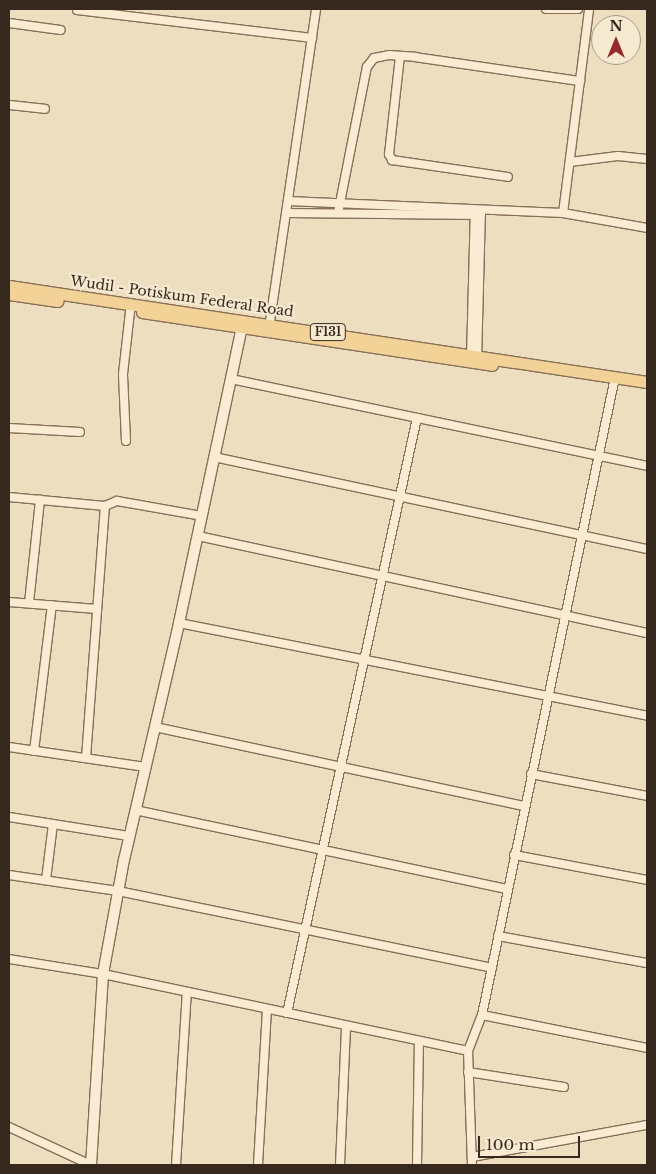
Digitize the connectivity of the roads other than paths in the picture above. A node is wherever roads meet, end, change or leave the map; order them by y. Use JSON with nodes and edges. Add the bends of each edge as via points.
{"nodes":[{"id":1,"x":316,"y":9,"type":"edge"},
{"id":2,"x":546,"y":9,"type":"edge"},
{"id":3,"x":578,"y":9,"type":"edge"},
{"id":4,"x":589,"y":9,"type":"edge"},
{"id":5,"x":77,"y":10,"type":"edge"},
{"id":6,"x":9,"y":23,"type":"edge"},
{"id":7,"x":62,"y":30,"type":"dead end"},
{"id":8,"x":312,"y":38,"type":"junction"},
{"id":9,"x":400,"y":56,"type":"junction"},
{"id":10,"x":580,"y":81,"type":"junction"},
{"id":11,"x":9,"y":104,"type":"edge"},
{"id":12,"x":45,"y":109,"type":"dead end"},
{"id":13,"x":647,"y":159,"type":"edge"},
{"id":14,"x":570,"y":162,"type":"junction"},
{"id":15,"x":508,"y":177,"type":"dead end"},
{"id":16,"x":288,"y":202,"type":"junction"},
{"id":17,"x":339,"y":203,"type":"junction"},
{"id":18,"x":478,"y":212,"type":"junction"},
{"id":19,"x":287,"y":213,"type":"junction"},
{"id":20,"x":563,"y":213,"type":"junction"},
{"id":21,"x":338,"y":214,"type":"junction"},
{"id":22,"x":647,"y":228,"type":"edge"},
{"id":23,"x":9,"y":286,"type":"edge"},
{"id":24,"x":9,"y":294,"type":"edge"},
{"id":25,"x":130,"y":307,"type":"junction"},
{"id":26,"x":242,"y":327,"type":"junction"},
{"id":27,"x":269,"y":328,"type":"junction"},
{"id":28,"x":474,"y":358,"type":"junction"},
{"id":29,"x":231,"y":379,"type":"junction"},
{"id":30,"x":614,"y":381,"type":"junction"},
{"id":31,"x":647,"y":382,"type":"edge"},
{"id":32,"x":647,"y":390,"type":"edge"},
{"id":33,"x":418,"y":418,"type":"junction"},
{"id":34,"x":9,"y":428,"type":"edge"},
{"id":35,"x":80,"y":432,"type":"dead end"},
{"id":36,"x":126,"y":441,"type":"dead end"},
{"id":37,"x":600,"y":456,"type":"junction"},
{"id":38,"x":214,"y":457,"type":"junction"},
{"id":39,"x":647,"y":466,"type":"edge"},
{"id":40,"x":9,"y":497,"type":"edge"},
{"id":41,"x":401,"y":497,"type":"junction"},
{"id":42,"x":40,"y":500,"type":"junction"},
{"id":43,"x":105,"y":506,"type":"junction"},
{"id":44,"x":202,"y":516,"type":"junction"},
{"id":45,"x":198,"y":536,"type":"junction"},
{"id":46,"x":582,"y":536,"type":"junction"},
{"id":47,"x":647,"y":549,"type":"edge"},
{"id":48,"x":383,"y":577,"type":"junction"},
{"id":49,"x":9,"y":602,"type":"edge"},
{"id":50,"x":29,"y":603,"type":"junction"},
{"id":51,"x":52,"y":605,"type":"junction"},
{"id":52,"x":97,"y":609,"type":"junction"},
{"id":53,"x":565,"y":618,"type":"junction"},
{"id":54,"x":179,"y":623,"type":"junction"},
{"id":55,"x":647,"y":633,"type":"edge"},
{"id":56,"x":364,"y":659,"type":"junction"},
{"id":57,"x":548,"y":695,"type":"junction"},
{"id":58,"x":647,"y":716,"type":"edge"},
{"id":59,"x":155,"y":727,"type":"junction"},
{"id":60,"x":9,"y":747,"type":"edge"},
{"id":61,"x":34,"y":751,"type":"junction"},
{"id":62,"x":86,"y":758,"type":"junction"},
{"id":63,"x":146,"y":767,"type":"junction"},
{"id":64,"x":339,"y":767,"type":"junction"},
{"id":65,"x":531,"y":774,"type":"junction"},
{"id":66,"x":647,"y":796,"type":"edge"},
{"id":67,"x":524,"y":806,"type":"junction"},
{"id":68,"x":135,"y":810,"type":"junction"},
{"id":69,"x":9,"y":816,"type":"edge"},
{"id":70,"x":54,"y":824,"type":"junction"},
{"id":71,"x":129,"y":836,"type":"junction"},
{"id":72,"x":324,"y":850,"type":"junction"},
{"id":73,"x":514,"y":855,"type":"junction"},
{"id":74,"x":9,"y":875,"type":"edge"},
{"id":75,"x":46,"y":880,"type":"junction"},
{"id":76,"x":647,"y":880,"type":"edge"},
{"id":77,"x":507,"y":889,"type":"junction"},
{"id":78,"x":118,"y":891,"type":"junction"},
{"id":79,"x":306,"y":930,"type":"junction"},
{"id":80,"x":498,"y":936,"type":"junction"},
{"id":81,"x":9,"y":959,"type":"edge"},
{"id":82,"x":647,"y":963,"type":"edge"},
{"id":83,"x":492,"y":968,"type":"junction"},
{"id":84,"x":103,"y":974,"type":"junction"},
{"id":85,"x":187,"y":992,"type":"junction"},
{"id":86,"x":267,"y":1009,"type":"junction"},
{"id":87,"x":287,"y":1013,"type":"junction"},
{"id":88,"x":482,"y":1015,"type":"junction"},
{"id":89,"x":346,"y":1026,"type":"junction"},
{"id":90,"x":419,"y":1043,"type":"junction"},
{"id":91,"x":647,"y":1048,"type":"edge"},
{"id":92,"x":468,"y":1051,"type":"junction"},
{"id":93,"x":468,"y":1072,"type":"junction"},
{"id":94,"x":564,"y":1088,"type":"dead end"},
{"id":95,"x":647,"y":1125,"type":"edge"},
{"id":96,"x":9,"y":1127,"type":"edge"},
{"id":97,"x":472,"y":1161,"type":"edge"},
{"id":98,"x":91,"y":1165,"type":"edge"},
{"id":99,"x":176,"y":1165,"type":"edge"},
{"id":100,"x":258,"y":1165,"type":"edge"},
{"id":101,"x":340,"y":1165,"type":"edge"},
{"id":102,"x":417,"y":1165,"type":"edge"}],
"edges":[{"from":1,"to":8,"type":"street"},
{"from":2,"to":3,"type":"street"},
{"from":4,"to":10,"type":"street"},
{"from":5,"to":8,"type":"street"},
{"from":6,"to":7,"type":"street"},
{"from":8,"to":16,"type":"street"},
{"from":9,"to":10,"type":"street"},
{"from":9,"to":15,"type":"street","via":[[389,154],[392,160]]},
{"from":9,"to":17,"type":"street","via":[[374,58],[366,67]]},
{"from":10,"to":14,"type":"street"},
{"from":11,"to":12,"type":"street"},
{"from":13,"to":14,"type":"street","via":[[618,156]]},
{"from":14,"to":20,"type":"street"},
{"from":16,"to":17,"type":"street"},
{"from":16,"to":19,"type":"street"},
{"from":17,"to":18,"type":"street"},
{"from":17,"to":21,"type":"street"},
{"from":18,"to":20,"type":"street"},
{"from":18,"to":21,"type":"street"},
{"from":18,"to":28,"type":"street"},
{"from":19,"to":21,"type":"street"},
{"from":19,"to":27,"type":"street"},
{"from":20,"to":22,"type":"street"},
{"from":23,"to":25,"type":"main road","name":"Wudil - Potiskum Federal Road","number":"F131"},
{"from":24,"to":25,"type":"main road","name":"Wudil - Potiskum Federal Road","number":"F131"},
{"from":25,"to":26,"type":"main road","name":"Wudil - Potiskum Federal Road","number":"F131"},
{"from":25,"to":27,"type":"main road","name":"Wudil - Potiskum Federal Road","number":"F131"},
{"from":25,"to":36,"type":"street","via":[[124,374]]},
{"from":26,"to":27,"type":"main road","name":"Wudil - Potiskum Federal Road","number":"F131"},
{"from":26,"to":29,"type":"street"},
{"from":27,"to":28,"type":"main road","name":"Wudil - Potiskum Federal Road","number":"F131"},
{"from":28,"to":30,"type":"main road","name":"Wudil - Potiskum Federal Road","number":"F131"},
{"from":29,"to":33,"type":"street"},
{"from":29,"to":38,"type":"street"},
{"from":30,"to":31,"type":"main road","name":"Wudil - Potiskum Federal Road","number":"F131"},
{"from":30,"to":32,"type":"main road","name":"Wudil - Potiskum Federal Road","number":"F131"},
{"from":30,"to":37,"type":"street"},
{"from":33,"to":37,"type":"street"},
{"from":33,"to":41,"type":"street"},
{"from":34,"to":35,"type":"street"},
{"from":37,"to":39,"type":"street"},
{"from":37,"to":46,"type":"street"},
{"from":38,"to":41,"type":"street"},
{"from":38,"to":44,"type":"street"},
{"from":40,"to":42,"type":"street"},
{"from":41,"to":46,"type":"street"},
{"from":41,"to":48,"type":"street"},
{"from":42,"to":43,"type":"street"},
{"from":42,"to":50,"type":"street"},
{"from":43,"to":44,"type":"street","via":[[117,501]]},
{"from":43,"to":52,"type":"street"},
{"from":44,"to":45,"type":"street"},
{"from":45,"to":48,"type":"street"},
{"from":45,"to":54,"type":"street"},
{"from":46,"to":47,"type":"street"},
{"from":46,"to":53,"type":"street"},
{"from":48,"to":53,"type":"street"},
{"from":48,"to":56,"type":"street"},
{"from":49,"to":50,"type":"street"},
{"from":50,"to":51,"type":"street"},
{"from":51,"to":52,"type":"street"},
{"from":51,"to":61,"type":"street"},
{"from":52,"to":62,"type":"street"},
{"from":53,"to":55,"type":"street"},
{"from":53,"to":57,"type":"street"},
{"from":54,"to":56,"type":"street"},
{"from":54,"to":59,"type":"street"},
{"from":56,"to":57,"type":"street"},
{"from":56,"to":64,"type":"street"},
{"from":57,"to":58,"type":"street"},
{"from":57,"to":65,"type":"street"},
{"from":59,"to":63,"type":"street"},
{"from":59,"to":64,"type":"street"},
{"from":60,"to":61,"type":"street"},
{"from":61,"to":62,"type":"street"},
{"from":62,"to":63,"type":"street"},
{"from":63,"to":68,"type":"street"},
{"from":64,"to":67,"type":"street"},
{"from":64,"to":72,"type":"street"},
{"from":65,"to":66,"type":"street"},
{"from":65,"to":67,"type":"street"},
{"from":67,"to":73,"type":"street"},
{"from":68,"to":71,"type":"street"},
{"from":68,"to":72,"type":"street"},
{"from":69,"to":70,"type":"street"},
{"from":70,"to":71,"type":"street"},
{"from":70,"to":75,"type":"street"},
{"from":71,"to":78,"type":"street"},
{"from":72,"to":77,"type":"street"},
{"from":72,"to":79,"type":"street"},
{"from":73,"to":76,"type":"street"},
{"from":73,"to":77,"type":"street"},
{"from":74,"to":75,"type":"street"},
{"from":75,"to":78,"type":"street"},
{"from":77,"to":80,"type":"street"},
{"from":78,"to":79,"type":"street"},
{"from":78,"to":84,"type":"street"},
{"from":79,"to":83,"type":"street"},
{"from":79,"to":87,"type":"street"},
{"from":80,"to":82,"type":"street"},
{"from":80,"to":83,"type":"street"},
{"from":81,"to":84,"type":"street"},
{"from":83,"to":88,"type":"street"},
{"from":84,"to":85,"type":"street"},
{"from":84,"to":98,"type":"street"},
{"from":85,"to":86,"type":"street"},
{"from":85,"to":99,"type":"street"},
{"from":86,"to":87,"type":"street"},
{"from":86,"to":100,"type":"street"},
{"from":87,"to":89,"type":"street"},
{"from":88,"to":91,"type":"street"},
{"from":88,"to":92,"type":"street"},
{"from":89,"to":90,"type":"street"},
{"from":89,"to":101,"type":"street"},
{"from":90,"to":92,"type":"street"},
{"from":90,"to":102,"type":"street"},
{"from":92,"to":93,"type":"street"},
{"from":93,"to":94,"type":"street"},
{"from":93,"to":97,"type":"street"},
{"from":95,"to":97,"type":"street"},
{"from":96,"to":98,"type":"street"}]}
